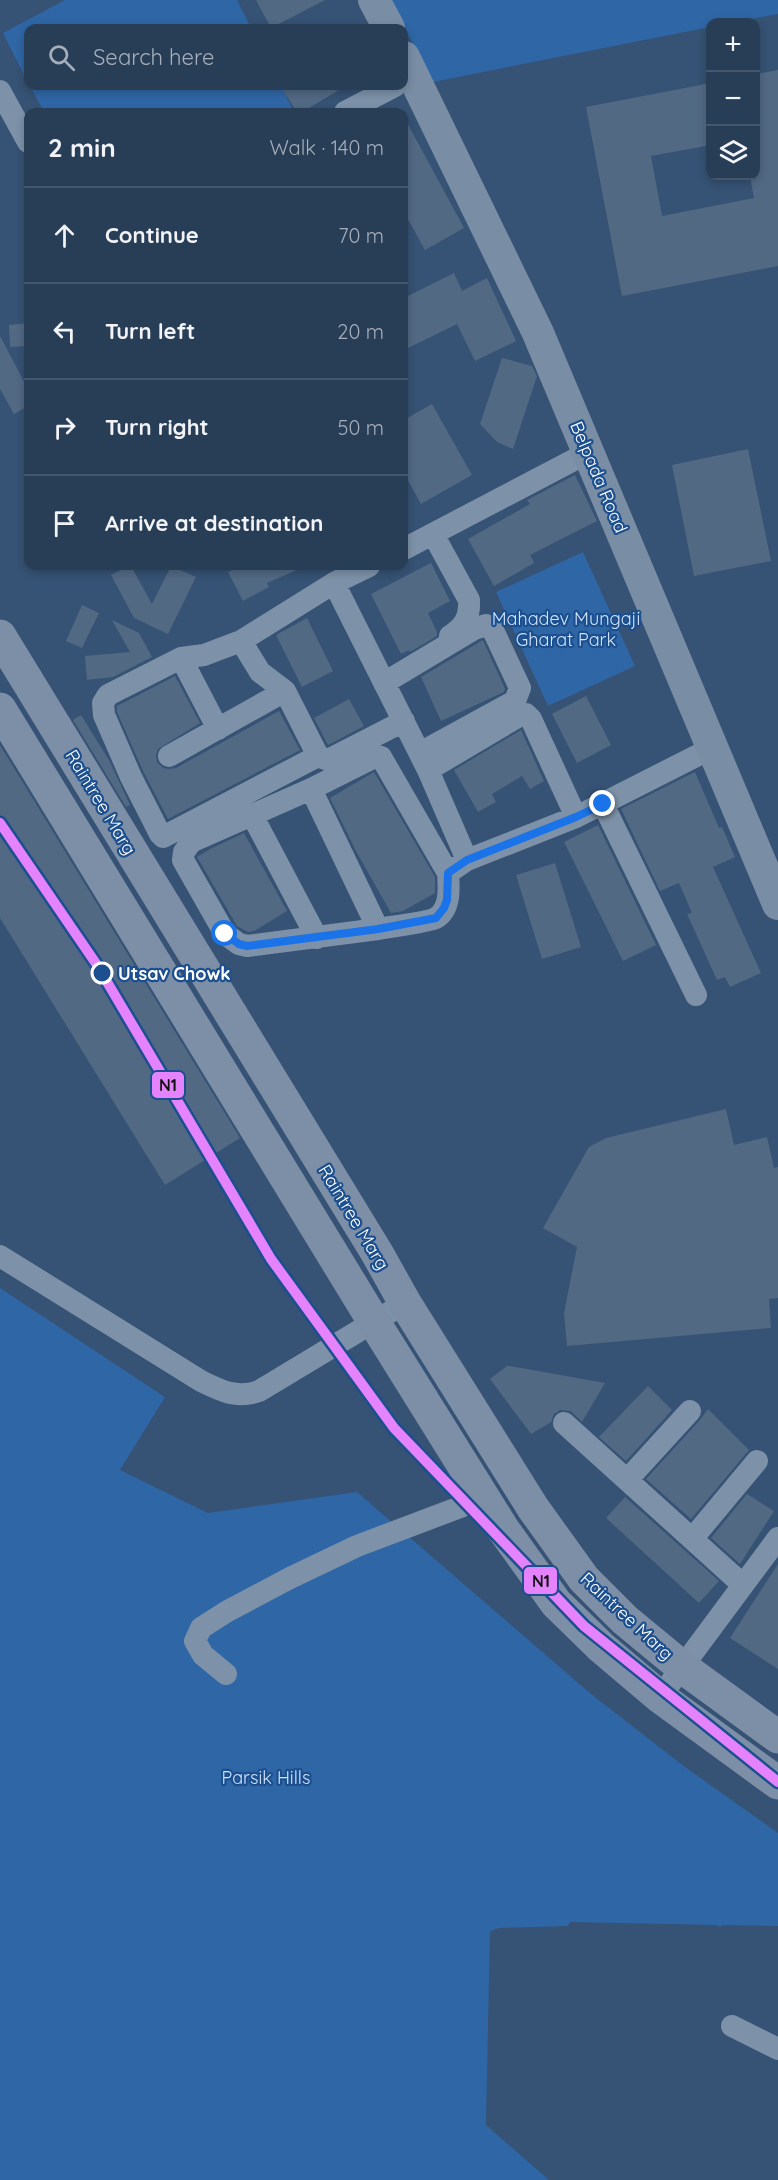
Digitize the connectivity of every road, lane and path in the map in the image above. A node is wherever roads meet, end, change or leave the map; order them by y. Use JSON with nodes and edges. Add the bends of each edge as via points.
{"nodes":[{"id":1,"x":374,"y":0,"type":"edge"},
{"id":2,"x":387,"y":24,"type":"edge"},
{"id":3,"x":408,"y":83,"type":"edge"},
{"id":4,"x":380,"y":90,"type":"edge"},
{"id":5,"x":0,"y":91,"type":"edge"},
{"id":6,"x":351,"y":108,"type":"edge"},
{"id":7,"x":24,"y":135,"type":"edge"},
{"id":8,"x":589,"y":452,"type":"junction"},
{"id":9,"x":433,"y":534,"type":"junction"},
{"id":10,"x":408,"y":547,"type":"edge"},
{"id":11,"x":360,"y":570,"type":"edge"},
{"id":12,"x":334,"y":582,"type":"junction"},
{"id":13,"x":0,"y":636,"type":"edge"},
{"id":14,"x":241,"y":641,"type":"junction"},
{"id":15,"x":181,"y":658,"type":"junction"},
{"id":16,"x":383,"y":680,"type":"junction"},
{"id":17,"x":285,"y":691,"type":"junction"},
{"id":18,"x":0,"y":709,"type":"edge"},
{"id":19,"x":404,"y":721,"type":"junction"},
{"id":20,"x":218,"y":729,"type":"junction"},
{"id":21,"x":712,"y":748,"type":"junction"},
{"id":22,"x":169,"y":756,"type":"dead end"},
{"id":23,"x":318,"y":756,"type":"junction"},
{"id":24,"x":421,"y":756,"type":"junction"},
{"id":25,"x":384,"y":761,"type":"junction"},
{"id":26,"x":573,"y":787,"type":"dead end"},
{"id":27,"x":311,"y":789,"type":"junction"},
{"id":28,"x":588,"y":811,"type":"junction"},
{"id":29,"x":252,"y":815,"type":"junction"},
{"id":30,"x":467,"y":860,"type":"junction"},
{"id":31,"x":448,"y":873,"type":"junction"},
{"id":32,"x":778,"y":904,"type":"edge"},
{"id":33,"x":378,"y":929,"type":"junction"},
{"id":34,"x":317,"y":938,"type":"junction"},
{"id":35,"x":696,"y":994,"type":"dead end"},
{"id":36,"x":0,"y":1256,"type":"edge"},
{"id":37,"x":405,"y":1303,"type":"junction"},
{"id":38,"x":374,"y":1322,"type":"junction"},
{"id":39,"x":690,"y":1411,"type":"dead end"},
{"id":40,"x":564,"y":1423,"type":"dead end"},
{"id":41,"x":757,"y":1461,"type":"dead end"},
{"id":42,"x":627,"y":1480,"type":"junction"},
{"id":43,"x":484,"y":1498,"type":"junction"},
{"id":44,"x":692,"y":1539,"type":"junction"},
{"id":45,"x":777,"y":1542,"type":"edge"},
{"id":46,"x":743,"y":1585,"type":"junction"},
{"id":47,"x":682,"y":1667,"type":"junction"},
{"id":48,"x":226,"y":1674,"type":"dead end"},
{"id":49,"x":660,"y":1697,"type":"junction"},
{"id":50,"x":778,"y":1737,"type":"edge"},
{"id":51,"x":778,"y":1784,"type":"edge"},
{"id":52,"x":732,"y":2026,"type":"dead end"},
{"id":53,"x":778,"y":2049,"type":"edge"}],
"edges":[{"from":1,"to":2,"type":"street"},
{"from":3,"to":8,"type":"street","name":"Belpada Road","via":[[538,333]]},
{"from":4,"to":6,"type":"street"},
{"from":5,"to":7,"type":"street"},
{"from":8,"to":9,"type":"street"},
{"from":8,"to":21,"type":"street","name":"Belpada Road"},
{"from":9,"to":10,"type":"street"},
{"from":9,"to":16,"type":"street","via":[[469,600],[467,620],[461,630]]},
{"from":11,"to":12,"type":"street"},
{"from":12,"to":14,"type":"street"},
{"from":12,"to":16,"type":"street"},
{"from":13,"to":37,"type":"main road","name":"Raintree Marg"},
{"from":14,"to":15,"type":"street","via":[[204,655]]},
{"from":14,"to":17,"type":"street","via":[[260,672]]},
{"from":15,"to":20,"type":"street"},
{"from":15,"to":23,"type":"street","via":[[108,695],[104,703],[104,715],[130,777],[163,837]]},
{"from":16,"to":19,"type":"street"},
{"from":16,"to":24,"type":"street","via":[[474,629],[486,625],[492,628],[520,688],[518,696]]},
{"from":17,"to":20,"type":"street"},
{"from":17,"to":23,"type":"street"},
{"from":18,"to":38,"type":"main road","name":"Raintree Marg"},
{"from":19,"to":23,"type":"street","via":[[328,760]]},
{"from":19,"to":24,"type":"street"},
{"from":20,"to":22,"type":"street"},
{"from":21,"to":28,"type":"street"},
{"from":21,"to":32,"type":"street","name":"Belpada Road"},
{"from":24,"to":25,"type":"street"},
{"from":24,"to":28,"type":"street","via":[[526,714]]},
{"from":24,"to":30,"type":"street"},
{"from":25,"to":27,"type":"street","via":[[377,756]]},
{"from":25,"to":31,"type":"street"},
{"from":26,"to":28,"type":"street"},
{"from":27,"to":29,"type":"street"},
{"from":27,"to":33,"type":"street"},
{"from":28,"to":30,"type":"street"},
{"from":28,"to":35,"type":"street"},
{"from":29,"to":34,"type":"street"},
{"from":29,"to":34,"type":"street","via":[[191,842],[183,861],[225,934],[239,944]]},
{"from":30,"to":31,"type":"street"},
{"from":31,"to":33,"type":"street","via":[[447,900],[436,918]]},
{"from":33,"to":34,"type":"street"},
{"from":36,"to":38,"type":"street","via":[[201,1381],[233,1395],[259,1391]]},
{"from":37,"to":38,"type":"street"},
{"from":37,"to":47,"type":"main road","name":"Raintree Marg","via":[[533,1508],[584,1579],[625,1620]]},
{"from":38,"to":43,"type":"main road","name":"Raintree Marg"},
{"from":39,"to":42,"type":"street"},
{"from":40,"to":42,"type":"street"},
{"from":41,"to":44,"type":"street"},
{"from":42,"to":44,"type":"street"},
{"from":43,"to":48,"type":"street","via":[[357,1546],[201,1628],[195,1641],[203,1655]]},
{"from":43,"to":49,"type":"main road","name":"Raintree Marg","via":[[556,1603]]},
{"from":44,"to":46,"type":"street"},
{"from":45,"to":46,"type":"street"},
{"from":46,"to":47,"type":"street"},
{"from":47,"to":49,"type":"street"},
{"from":47,"to":50,"type":"main road","name":"Raintree Marg"},
{"from":49,"to":51,"type":"main road","name":"Raintree Marg"},
{"from":52,"to":53,"type":"street"}]}
